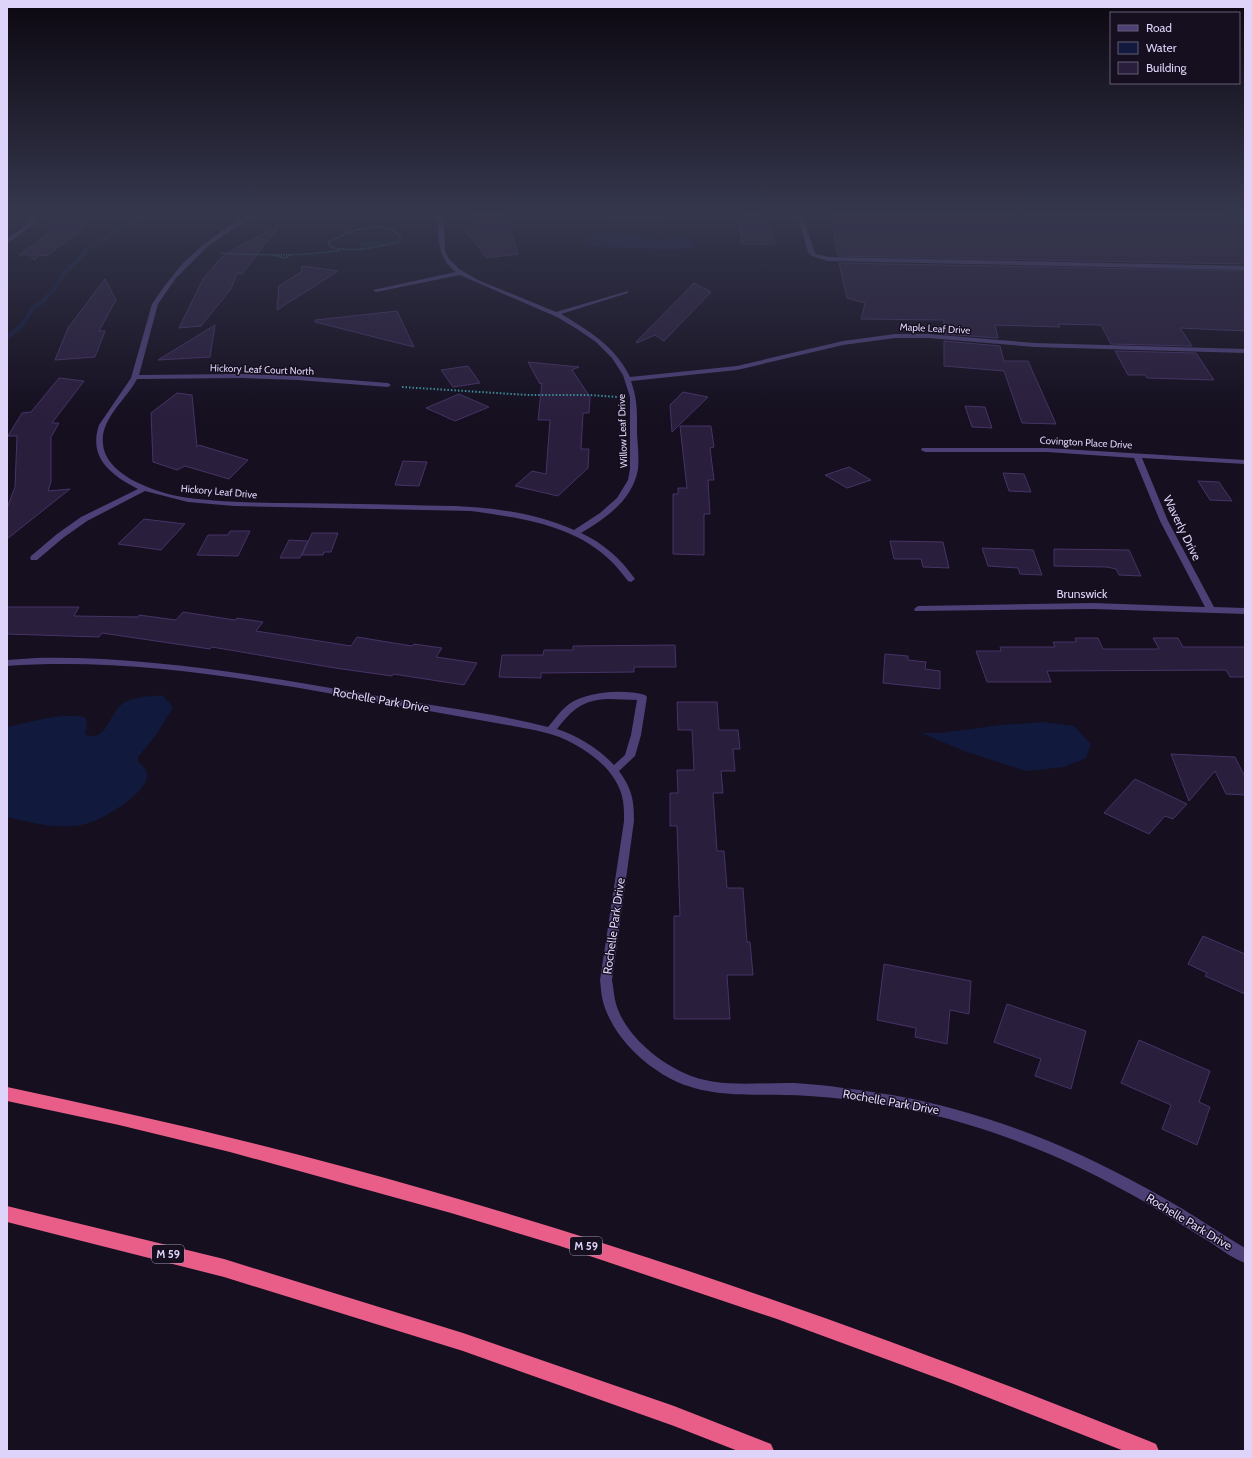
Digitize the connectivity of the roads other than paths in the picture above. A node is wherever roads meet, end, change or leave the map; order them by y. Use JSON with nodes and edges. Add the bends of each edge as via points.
{"nodes":[{"id":1,"x":170,"y":282,"type":"edge"},
{"id":2,"x":416,"y":282,"type":"edge"},
{"id":3,"x":479,"y":282,"type":"edge"},
{"id":4,"x":376,"y":290,"type":"dead end"},
{"id":5,"x":626,"y":292,"type":"dead end"},
{"id":6,"x":556,"y":314,"type":"junction"},
{"id":7,"x":1245,"y":351,"type":"edge"},
{"id":8,"x":134,"y":377,"type":"junction"},
{"id":9,"x":627,"y":379,"type":"junction"},
{"id":10,"x":388,"y":385,"type":"road end"},
{"id":11,"x":926,"y":450,"type":"dead end"},
{"id":12,"x":1136,"y":455,"type":"junction"},
{"id":13,"x":1245,"y":462,"type":"edge"},
{"id":14,"x":143,"y":489,"type":"junction"},
{"id":15,"x":574,"y":533,"type":"junction"},
{"id":16,"x":34,"y":558,"type":"dead end"},
{"id":17,"x":631,"y":579,"type":"dead end"},
{"id":18,"x":918,"y":609,"type":"dead end"},
{"id":19,"x":1210,"y":609,"type":"junction"},
{"id":20,"x":1245,"y":611,"type":"edge"},
{"id":21,"x":7,"y":663,"type":"edge"},
{"id":22,"x":550,"y":731,"type":"junction"},
{"id":23,"x":614,"y":770,"type":"junction"},
{"id":24,"x":7,"y":1094,"type":"edge"},
{"id":25,"x":7,"y":1214,"type":"edge"},
{"id":26,"x":1245,"y":1256,"type":"edge"},
{"id":27,"x":764,"y":1451,"type":"edge"},
{"id":28,"x":1149,"y":1451,"type":"edge"}],
"edges":[{"from":1,"to":8,"type":"street","name":"Hickory Leaf Drive","via":[[156,302]]},
{"from":2,"to":4,"type":"street"},
{"from":3,"to":6,"type":"street","name":"Willow Leaf Drive"},
{"from":5,"to":6,"type":"street"},
{"from":6,"to":9,"type":"street","name":"Willow Leaf Drive","via":[[601,343],[615,358]]},
{"from":7,"to":9,"type":"street","name":"Maple Leaf Drive","via":[[1016,344],[928,336],[895,336],[843,343],[737,368]]},
{"from":8,"to":10,"type":"street","name":"Hickory Leaf Court North","via":[[262,377]]},
{"from":8,"to":14,"type":"street","name":"Hickory Leaf Drive","via":[[106,420],[100,433],[99,449],[107,465]]},
{"from":9,"to":15,"type":"street","name":"Willow Leaf Drive","via":[[633,397],[634,470],[629,487],[612,508]]},
{"from":11,"to":12,"type":"street","name":"Covington Place Drive","via":[[1040,450]]},
{"from":12,"to":13,"type":"street","name":"Covington Place Drive"},
{"from":12,"to":19,"type":"street","name":"Waverly Drive","via":[[1164,521]]},
{"from":14,"to":15,"type":"street","name":"Hickory Leaf Drive","via":[[196,501],[234,504],[471,509],[540,521]]},
{"from":14,"to":16,"type":"street","via":[[84,519]]},
{"from":15,"to":17,"type":"street","name":"Hickory Leaf Drive","via":[[595,544],[613,558]]},
{"from":18,"to":19,"type":"street","name":"Brunswick","via":[[1062,606]]},
{"from":19,"to":20,"type":"street","name":"Brunswick"},
{"from":21,"to":22,"type":"street","name":"Rochelle Park Drive","via":[[83,660],[151,664],[274,682]]},
{"from":22,"to":23,"type":"street","name":"Rochelle Park Drive","via":[[584,745]]},
{"from":22,"to":23,"type":"street","via":[[566,711],[577,703],[598,697],[642,697],[630,756]]},
{"from":23,"to":26,"type":"street","name":"Rochelle Park Drive","via":[[629,802],[629,821],[606,980],[609,1003],[618,1023],[646,1055],[680,1077],[703,1085],[732,1089],[796,1089],[865,1096],[942,1111],[992,1126],[1056,1150],[1126,1184]]},
{"from":24,"to":28,"type":"highway","number":"M 59","via":[[311,1165],[676,1274],[988,1388]]},
{"from":25,"to":27,"type":"highway","number":"M 59","via":[[224,1268],[463,1342]]}]}
